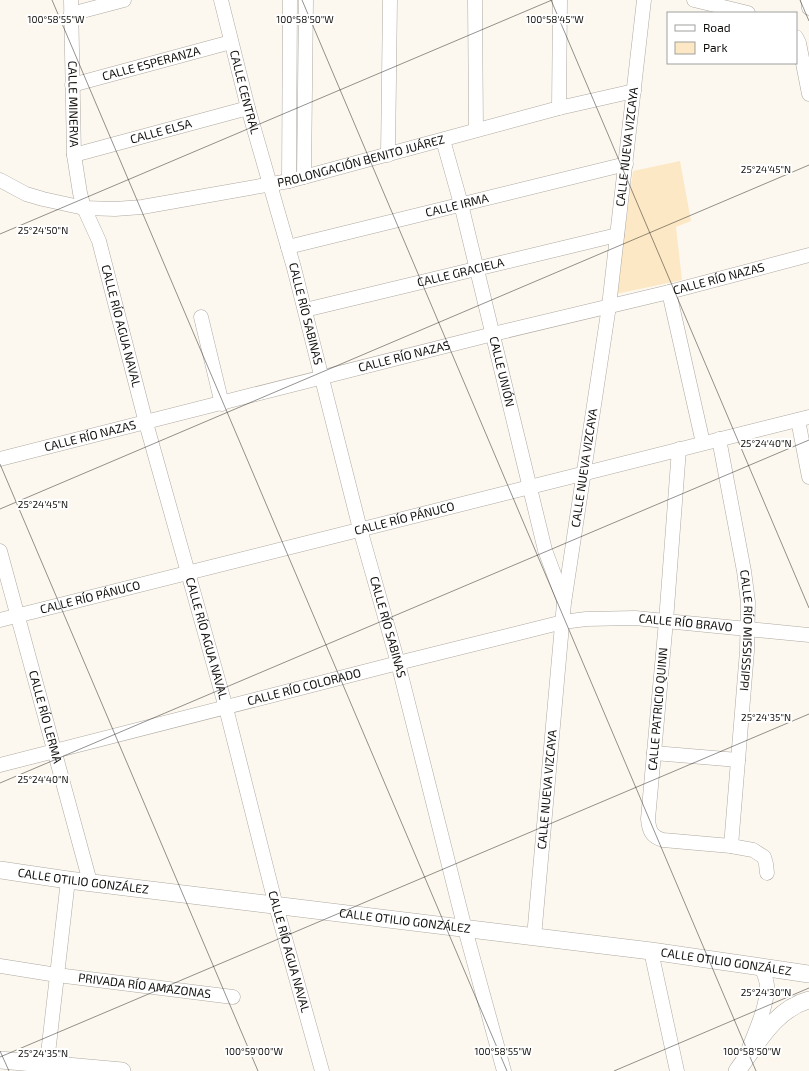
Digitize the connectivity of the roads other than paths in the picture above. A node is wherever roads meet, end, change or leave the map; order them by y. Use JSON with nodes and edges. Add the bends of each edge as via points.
{"nodes":[{"id":1,"x":124,"y":0,"type":"edge"},
{"id":2,"x":220,"y":0,"type":"edge"},
{"id":3,"x":290,"y":0,"type":"edge"},
{"id":4,"x":306,"y":0,"type":"edge"},
{"id":5,"x":390,"y":0,"type":"edge"},
{"id":6,"x":475,"y":0,"type":"edge"},
{"id":7,"x":560,"y":0,"type":"edge"},
{"id":8,"x":644,"y":0,"type":"edge"},
{"id":9,"x":694,"y":0,"type":"edge"},
{"id":10,"x":808,"y":0,"type":"edge"},
{"id":11,"x":727,"y":4,"type":"edge"},
{"id":12,"x":71,"y":7,"type":"edge"},
{"id":13,"x":809,"y":8,"type":"edge"},
{"id":14,"x":746,"y":12,"type":"edge"},
{"id":15,"x":797,"y":39,"type":"edge"},
{"id":16,"x":231,"y":42,"type":"junction"},
{"id":17,"x":72,"y":85,"type":"junction"},
{"id":18,"x":634,"y":91,"type":"junction"},
{"id":19,"x":809,"y":94,"type":"edge"},
{"id":20,"x":248,"y":108,"type":"junction"},
{"id":21,"x":559,"y":108,"type":"junction"},
{"id":22,"x":476,"y":130,"type":"junction"},
{"id":23,"x":443,"y":140,"type":"junction"},
{"id":24,"x":388,"y":155,"type":"junction"},
{"id":25,"x":74,"y":156,"type":"junction"},
{"id":26,"x":626,"y":164,"type":"junction"},
{"id":27,"x":304,"y":177,"type":"junction"},
{"id":28,"x":0,"y":180,"type":"edge"},
{"id":29,"x":289,"y":181,"type":"junction"},
{"id":30,"x":270,"y":184,"type":"junction"},
{"id":31,"x":461,"y":204,"type":"junction"},
{"id":32,"x":84,"y":208,"type":"junction"},
{"id":33,"x":617,"y":235,"type":"junction"},
{"id":34,"x":288,"y":247,"type":"junction"},
{"id":35,"x":809,"y":255,"type":"edge"},
{"id":36,"x":477,"y":269,"type":"junction"},
{"id":37,"x":669,"y":292,"type":"junction"},
{"id":38,"x":609,"y":306,"type":"junction"},
{"id":39,"x":305,"y":310,"type":"junction"},
{"id":40,"x":201,"y":317,"type":"dead end"},
{"id":41,"x":493,"y":334,"type":"junction"},
{"id":42,"x":322,"y":378,"type":"junction"},
{"id":43,"x":222,"y":404,"type":"junction"},
{"id":44,"x":804,"y":418,"type":"edge"},
{"id":45,"x":146,"y":423,"type":"junction"},
{"id":46,"x":719,"y":440,"type":"junction"},
{"id":47,"x":703,"y":443,"type":"junction"},
{"id":48,"x":679,"y":449,"type":"junction"},
{"id":49,"x":0,"y":460,"type":"edge"},
{"id":50,"x":584,"y":473,"type":"junction"},
{"id":51,"x":809,"y":477,"type":"edge"},
{"id":52,"x":530,"y":487,"type":"junction"},
{"id":53,"x":360,"y":529,"type":"junction"},
{"id":54,"x":0,"y":552,"type":"edge"},
{"id":55,"x":188,"y":573,"type":"junction"},
{"id":56,"x":564,"y":603,"type":"junction"},
{"id":57,"x":18,"y":616,"type":"junction"},
{"id":58,"x":0,"y":620,"type":"edge"},
{"id":59,"x":666,"y":621,"type":"junction"},
{"id":60,"x":563,"y":622,"type":"junction"},
{"id":61,"x":748,"y":629,"type":"junction"},
{"id":62,"x":809,"y":635,"type":"edge"},
{"id":63,"x":398,"y":663,"type":"junction"},
{"id":64,"x":226,"y":708,"type":"junction"},
{"id":65,"x":54,"y":752,"type":"junction"},
{"id":66,"x":654,"y":753,"type":"junction"},
{"id":67,"x":738,"y":760,"type":"junction"},
{"id":68,"x":0,"y":765,"type":"edge"},
{"id":69,"x":731,"y":846,"type":"junction"},
{"id":70,"x":0,"y":870,"type":"edge"},
{"id":71,"x":767,"y":874,"type":"dead end"},
{"id":72,"x":68,"y":880,"type":"junction"},
{"id":73,"x":90,"y":882,"type":"junction"},
{"id":74,"x":276,"y":906,"type":"junction"},
{"id":75,"x":465,"y":929,"type":"junction"},
{"id":76,"x":534,"y":937,"type":"junction"},
{"id":77,"x":651,"y":951,"type":"junction"},
{"id":78,"x":0,"y":966,"type":"edge"},
{"id":79,"x":761,"y":967,"type":"junction"},
{"id":80,"x":809,"y":974,"type":"edge"},
{"id":81,"x":57,"y":975,"type":"junction"},
{"id":82,"x":233,"y":997,"type":"dead end"},
{"id":83,"x":809,"y":1000,"type":"edge"},
{"id":84,"x":0,"y":1060,"type":"edge"},
{"id":85,"x":46,"y":1067,"type":"edge"},
{"id":86,"x":740,"y":1067,"type":"edge"},
{"id":87,"x":122,"y":1071,"type":"edge"},
{"id":88,"x":322,"y":1071,"type":"edge"},
{"id":89,"x":504,"y":1071,"type":"edge"},
{"id":90,"x":677,"y":1071,"type":"edge"}],
"edges":[{"from":1,"to":12,"type":"street"},
{"from":2,"to":16,"type":"street","name":"CALLE CENTRAL"},
{"from":3,"to":29,"type":"street"},
{"from":4,"to":27,"type":"street"},
{"from":5,"to":24,"type":"street"},
{"from":6,"to":22,"type":"street"},
{"from":7,"to":21,"type":"street"},
{"from":8,"to":18,"type":"street","name":"CALLE NUEVA VIZCAYA"},
{"from":9,"to":11,"type":"street"},
{"from":10,"to":13,"type":"street"},
{"from":11,"to":14,"type":"street"},
{"from":12,"to":17,"type":"street","name":"CALLE MINERVA"},
{"from":15,"to":19,"type":"street"},
{"from":16,"to":17,"type":"street","name":"CALLE ESPERANZA"},
{"from":16,"to":20,"type":"street","name":"CALLE CENTRAL"},
{"from":17,"to":25,"type":"street","name":"CALLE MINERVA"},
{"from":18,"to":21,"type":"street","name":"PROLONGACIÓN BENITO JUÁREZ"},
{"from":18,"to":26,"type":"street","name":"CALLE NUEVA VIZCAYA"},
{"from":20,"to":25,"type":"street","name":"CALLE ELSA"},
{"from":20,"to":30,"type":"street","name":"CALLE CENTRAL"},
{"from":21,"to":22,"type":"street","name":"PROLONGACIÓN BENITO JUÁREZ"},
{"from":22,"to":23,"type":"street","name":"PROLONGACIÓN BENITO JUÁREZ"},
{"from":23,"to":24,"type":"street","name":"PROLONGACIÓN BENITO JUÁREZ"},
{"from":23,"to":31,"type":"street","name":"CALLE UNIÓN"},
{"from":24,"to":27,"type":"street","name":"PROLONGACIÓN BENITO JUÁREZ"},
{"from":25,"to":32,"type":"street","name":"CALLE MINERVA"},
{"from":26,"to":31,"type":"street","name":"CALLE IRMA"},
{"from":26,"to":33,"type":"street","name":"CALLE NUEVA VIZCAYA"},
{"from":27,"to":29,"type":"street","name":"PROLONGACIÓN BENITO JUÁREZ"},
{"from":28,"to":32,"type":"street","name":"PROLONGACIÓN BENITO JUÁREZ","via":[[26,194]]},
{"from":29,"to":30,"type":"street","name":"PROLONGACIÓN BENITO JUÁREZ"},
{"from":30,"to":32,"type":"street","name":"PROLONGACIÓN BENITO JUÁREZ","via":[[142,207]]},
{"from":30,"to":34,"type":"street","name":"CALLE RÍO SABINAS"},
{"from":31,"to":34,"type":"street","name":"CALLE IRMA"},
{"from":31,"to":36,"type":"street","name":"CALLE UNIÓN"},
{"from":32,"to":45,"type":"street","name":"CALLE RÍO AGUA NAVAL","via":[[99,241]]},
{"from":33,"to":36,"type":"street","name":"CALLE GRACIELA"},
{"from":33,"to":38,"type":"street","name":"CALLE NUEVA VIZCAYA"},
{"from":34,"to":39,"type":"street","name":"CALLE RÍO SABINAS"},
{"from":35,"to":37,"type":"street","name":"CALLE RÍO NAZAS"},
{"from":36,"to":39,"type":"street","name":"CALLE GRACIELA"},
{"from":36,"to":41,"type":"street","name":"CALLE UNIÓN"},
{"from":37,"to":38,"type":"street","name":"CALLE RÍO NAZAS"},
{"from":37,"to":47,"type":"street"},
{"from":38,"to":41,"type":"street","name":"CALLE RÍO NAZAS"},
{"from":38,"to":50,"type":"street","name":"CALLE NUEVA VIZCAYA"},
{"from":39,"to":42,"type":"street","name":"CALLE RÍO SABINAS"},
{"from":40,"to":43,"type":"street"},
{"from":41,"to":42,"type":"street","name":"CALLE RÍO NAZAS"},
{"from":41,"to":52,"type":"street","name":"CALLE UNIÓN"},
{"from":42,"to":43,"type":"street","name":"CALLE RÍO NAZAS"},
{"from":42,"to":53,"type":"street","name":"CALLE RÍO SABINAS"},
{"from":43,"to":45,"type":"street","name":"CALLE RÍO NAZAS"},
{"from":44,"to":46,"type":"street","name":"CALLE RÍO PÁNUCO"},
{"from":44,"to":51,"type":"street"},
{"from":45,"to":49,"type":"street","name":"CALLE RÍO NAZAS"},
{"from":45,"to":55,"type":"street","name":"CALLE RÍO AGUA NAVAL"},
{"from":46,"to":47,"type":"street","name":"CALLE RÍO PÁNUCO"},
{"from":46,"to":61,"type":"street","name":"CALLE RÍO MISSISSIPPI","via":[[744,571]]},
{"from":47,"to":48,"type":"street","name":"CALLE RÍO PÁNUCO"},
{"from":48,"to":50,"type":"street","name":"CALLE RÍO PÁNUCO"},
{"from":48,"to":59,"type":"street","name":"CALLE PATRICIO QUINN"},
{"from":50,"to":52,"type":"street","name":"CALLE RÍO PÁNUCO"},
{"from":50,"to":56,"type":"street","name":"CALLE NUEVA VIZCAYA"},
{"from":52,"to":53,"type":"street","name":"CALLE RÍO PÁNUCO"},
{"from":52,"to":56,"type":"street","name":"CALLE UNIÓN","via":[[545,550]]},
{"from":53,"to":55,"type":"street","name":"CALLE RÍO PÁNUCO"},
{"from":53,"to":63,"type":"street","name":"CALLE RÍO SABINAS"},
{"from":54,"to":57,"type":"street","name":"CALLE RÍO LERMA"},
{"from":55,"to":57,"type":"street","name":"CALLE RÍO PÁNUCO"},
{"from":55,"to":64,"type":"street","name":"CALLE RÍO AGUA NAVAL"},
{"from":56,"to":60,"type":"street","name":"CALLE NUEVA VIZCAYA"},
{"from":57,"to":58,"type":"street","name":"CALLE RÍO PÁNUCO"},
{"from":57,"to":65,"type":"street","name":"CALLE RÍO LERMA"},
{"from":59,"to":60,"type":"street","name":"CALLE RÍO BRAVO","via":[[586,618]]},
{"from":59,"to":61,"type":"street","name":"CALLE RÍO BRAVO"},
{"from":59,"to":66,"type":"street","name":"CALLE PATRICIO QUINN"},
{"from":60,"to":63,"type":"street","name":"CALLE RÍO COLORADO"},
{"from":60,"to":76,"type":"street","name":"CALLE NUEVA VIZCAYA"},
{"from":61,"to":62,"type":"street","name":"CALLE RÍO BRAVO"},
{"from":61,"to":67,"type":"street","name":"CALLE RÍO MISSISSIPPI"},
{"from":63,"to":64,"type":"street","name":"CALLE RÍO COLORADO"},
{"from":63,"to":75,"type":"street","name":"CALLE RÍO SABINAS"},
{"from":64,"to":65,"type":"street","name":"CALLE RÍO COLORADO"},
{"from":64,"to":74,"type":"street","name":"CALLE RÍO AGUA NAVAL"},
{"from":65,"to":68,"type":"street","name":"CALLE RÍO COLORADO"},
{"from":65,"to":73,"type":"street","name":"CALLE RÍO LERMA"},
{"from":66,"to":67,"type":"street"},
{"from":66,"to":69,"type":"street","name":"CALLE PATRICIO QUINN","via":[[648,819],[653,835],[662,840]]},
{"from":67,"to":69,"type":"street","name":"CALLE RÍO MISSISSIPPI"},
{"from":69,"to":71,"type":"street","name":"CALLE PATRICIO QUINN","via":[[760,853],[764,857]]},
{"from":70,"to":72,"type":"main road","name":"CALLE OTILIO GONZÁLEZ"},
{"from":72,"to":73,"type":"main road","name":"CALLE OTILIO GONZÁLEZ"},
{"from":72,"to":81,"type":"street"},
{"from":73,"to":74,"type":"main road","name":"CALLE OTILIO GONZÁLEZ"},
{"from":74,"to":75,"type":"main road","name":"CALLE OTILIO GONZÁLEZ"},
{"from":74,"to":88,"type":"street","name":"CALLE RÍO AGUA NAVAL"},
{"from":75,"to":76,"type":"main road","name":"CALLE OTILIO GONZÁLEZ"},
{"from":75,"to":89,"type":"street","name":"CALLE RÍO SABINAS"},
{"from":76,"to":77,"type":"main road","name":"CALLE OTILIO GONZÁLEZ"},
{"from":77,"to":79,"type":"main road","name":"CALLE OTILIO GONZÁLEZ"},
{"from":77,"to":90,"type":"street"},
{"from":78,"to":81,"type":"street","name":"PRIVADA RÍO AMAZONAS"},
{"from":79,"to":80,"type":"main road","name":"CALLE OTILIO GONZÁLEZ"},
{"from":79,"to":86,"type":"street","via":[[765,975],[767,993],[757,1027]]},
{"from":81,"to":82,"type":"street","name":"PRIVADA RÍO AMAZONAS"},
{"from":81,"to":85,"type":"street"},
{"from":83,"to":86,"type":"main road","via":[[791,1007],[772,1023]]},
{"from":84,"to":85,"type":"main road"},
{"from":85,"to":87,"type":"main road"}]}
